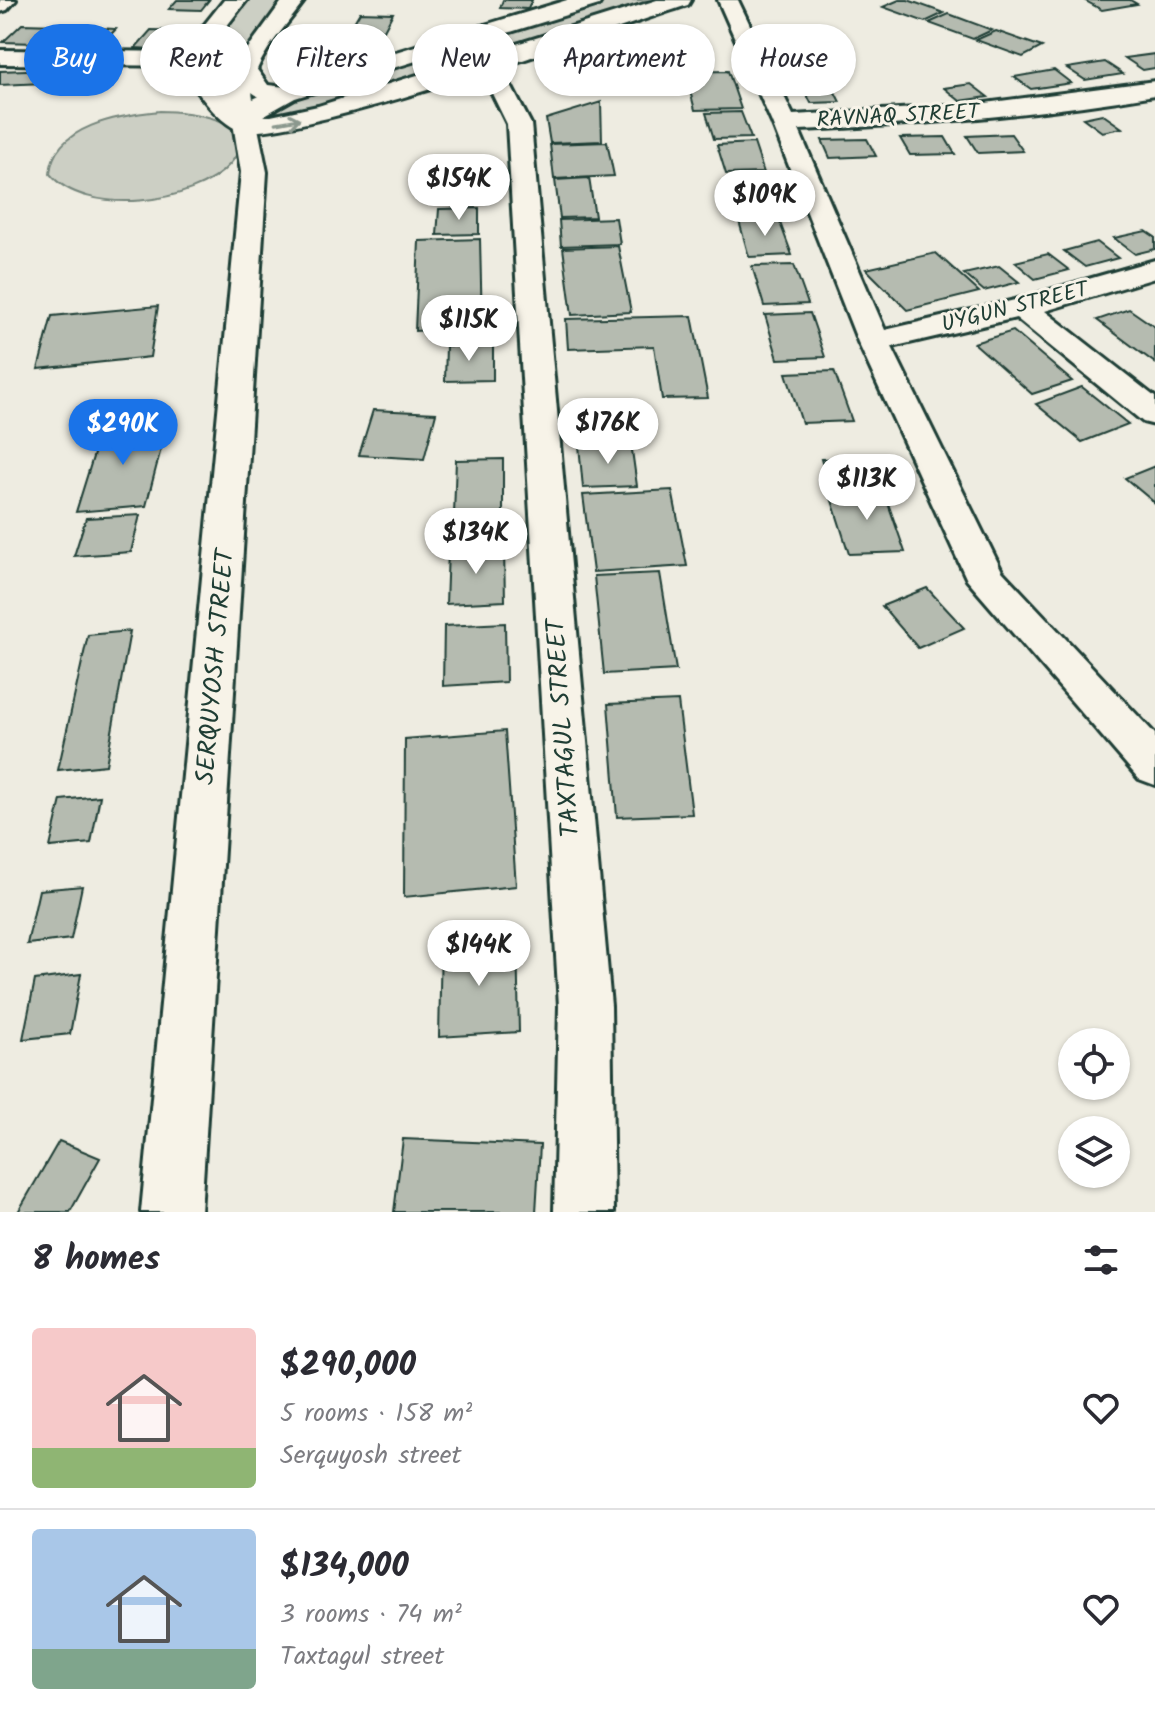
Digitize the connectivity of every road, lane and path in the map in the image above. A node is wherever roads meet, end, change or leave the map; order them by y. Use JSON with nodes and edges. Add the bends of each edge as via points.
{"nodes":[{"id":1,"x":6,"y":0,"type":"edge"},
{"id":2,"x":236,"y":0,"type":"edge"},
{"id":3,"x":294,"y":0,"type":"edge"},
{"id":4,"x":591,"y":0,"type":"edge"},
{"id":5,"x":680,"y":0,"type":"edge"},
{"id":6,"x":728,"y":0,"type":"edge"},
{"id":7,"x":0,"y":6,"type":"edge"},
{"id":8,"x":217,"y":24,"type":"edge"},
{"id":9,"x":518,"y":51,"type":"edge"},
{"id":10,"x":0,"y":57,"type":"edge"},
{"id":11,"x":140,"y":58,"type":"edge"},
{"id":12,"x":396,"y":59,"type":"edge"},
{"id":13,"x":251,"y":61,"type":"edge"},
{"id":14,"x":251,"y":81,"type":"edge"},
{"id":15,"x":412,"y":85,"type":"edge"},
{"id":16,"x":1155,"y":88,"type":"edge"},
{"id":17,"x":267,"y":91,"type":"edge"},
{"id":18,"x":216,"y":96,"type":"edge"},
{"id":19,"x":240,"y":96,"type":"edge"},
{"id":20,"x":280,"y":96,"type":"edge"},
{"id":21,"x":505,"y":96,"type":"edge"},
{"id":22,"x":245,"y":123,"type":"junction"},
{"id":23,"x":784,"y":123,"type":"junction"},
{"id":24,"x":1155,"y":269,"type":"edge"},
{"id":25,"x":1022,"y":308,"type":"junction"},
{"id":26,"x":874,"y":342,"type":"junction"},
{"id":27,"x":1155,"y":414,"type":"edge"},
{"id":28,"x":1155,"y":765,"type":"edge"},
{"id":29,"x":171,"y":1212,"type":"edge"},
{"id":30,"x":584,"y":1212,"type":"edge"}],
"edges":[{"from":1,"to":7,"type":"street"},
{"from":2,"to":8,"type":"street"},
{"from":3,"to":13,"type":"street"},
{"from":4,"to":12,"type":"street"},
{"from":5,"to":9,"type":"street"},
{"from":6,"to":23,"type":"street"},
{"from":10,"to":11,"type":"street"},
{"from":14,"to":17,"type":"street","via":[[255,89]]},
{"from":22,"to":15,"type":"street","one_way":true,"via":[[271,124],[324,113]]},
{"from":16,"to":23,"type":"street","name":"RAVNAQ STREET","via":[[1058,105],[923,118]]},
{"from":18,"to":22,"type":"street"},
{"from":19,"to":22,"type":"street","name":"SERQUYOSH STREET"},
{"from":20,"to":22,"type":"street","via":[[254,109]]},
{"from":21,"to":30,"type":"street","name":"TAXTAGUL STREET","via":[[519,124],[585,1006]]},
{"from":22,"to":29,"type":"street","name":"SERQUYOSH STREET","via":[[254,172]]},
{"from":23,"to":26,"type":"street"},
{"from":24,"to":25,"type":"street","name":"UYGUN STREET"},
{"from":25,"to":26,"type":"street","name":"UYGUN STREET"},
{"from":25,"to":27,"type":"street"},
{"from":26,"to":28,"type":"street","via":[[987,580]]}]}
